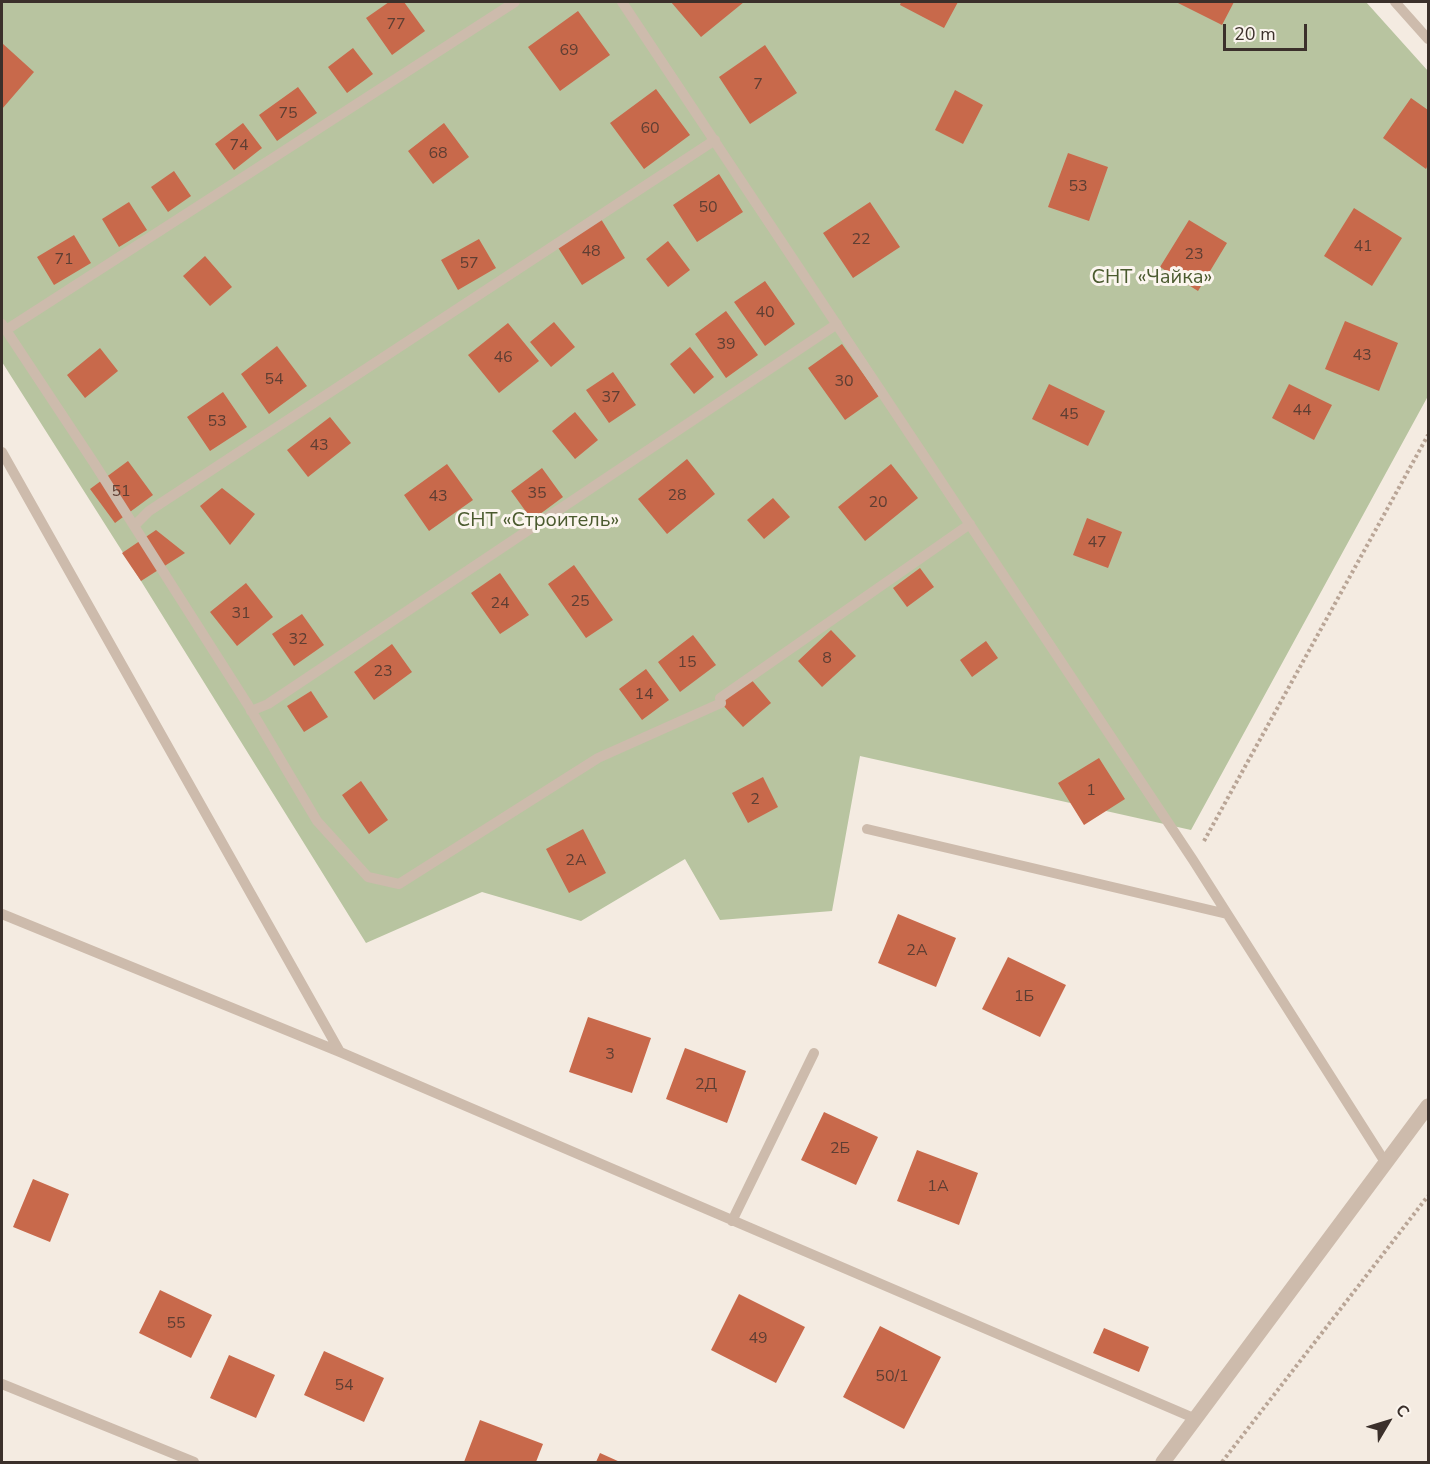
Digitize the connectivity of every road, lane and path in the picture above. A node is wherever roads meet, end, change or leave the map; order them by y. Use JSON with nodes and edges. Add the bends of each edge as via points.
{"nodes":[{"id":1,"x":515,"y":2,"type":"edge"},
{"id":2,"x":622,"y":2,"type":"edge"},
{"id":3,"x":1395,"y":2,"type":"edge"},
{"id":4,"x":1428,"y":39,"type":"edge"},
{"id":5,"x":715,"y":140,"type":"junction"},
{"id":6,"x":837,"y":324,"type":"junction"},
{"id":7,"x":4,"y":327,"type":"edge"},
{"id":8,"x":1428,"y":435,"type":"edge"},
{"id":9,"x":2,"y":452,"type":"edge"},
{"id":10,"x":970,"y":524,"type":"junction"},
{"id":11,"x":134,"y":526,"type":"junction"},
{"id":12,"x":251,"y":711,"type":"junction"},
{"id":13,"x":867,"y":829,"type":"dead end"},
{"id":14,"x":1193,"y":860,"type":"junction"},
{"id":15,"x":2,"y":914,"type":"edge"},
{"id":16,"x":1227,"y":914,"type":"junction"},
{"id":17,"x":340,"y":1052,"type":"junction"},
{"id":18,"x":814,"y":1053,"type":"dead end"},
{"id":19,"x":1428,"y":1106,"type":"edge"},
{"id":20,"x":1385,"y":1162,"type":"junction"},
{"id":21,"x":1428,"y":1196,"type":"edge"},
{"id":22,"x":732,"y":1221,"type":"junction"},
{"id":23,"x":2,"y":1384,"type":"edge"},
{"id":24,"x":1196,"y":1419,"type":"junction"},
{"id":25,"x":194,"y":1462,"type":"edge"},
{"id":26,"x":1163,"y":1462,"type":"edge"},
{"id":27,"x":1222,"y":1462,"type":"edge"}],
"edges":[{"from":1,"to":7,"type":"lane"},
{"from":2,"to":5,"type":"lane"},
{"from":3,"to":4,"type":"lane"},
{"from":5,"to":6,"type":"lane"},
{"from":5,"to":11,"type":"lane","via":[[149,511]]},
{"from":6,"to":10,"type":"lane"},
{"from":6,"to":12,"type":"lane","via":[[268,704]]},
{"from":7,"to":11,"type":"lane"},
{"from":8,"to":14,"type":"path"},
{"from":9,"to":17,"type":"lane"},
{"from":10,"to":12,"type":"lane","via":[[720,698],[721,703],[598,758],[399,884],[368,877],[316,821]]},
{"from":10,"to":14,"type":"lane"},
{"from":11,"to":12,"type":"lane"},
{"from":13,"to":16,"type":"lane"},
{"from":14,"to":16,"type":"lane"},
{"from":15,"to":17,"type":"lane"},
{"from":16,"to":20,"type":"lane"},
{"from":17,"to":22,"type":"lane"},
{"from":18,"to":22,"type":"lane"},
{"from":19,"to":20,"type":"street"},
{"from":20,"to":24,"type":"street"},
{"from":21,"to":27,"type":"path"},
{"from":22,"to":24,"type":"lane"},
{"from":23,"to":25,"type":"lane"},
{"from":24,"to":26,"type":"street"}]}
